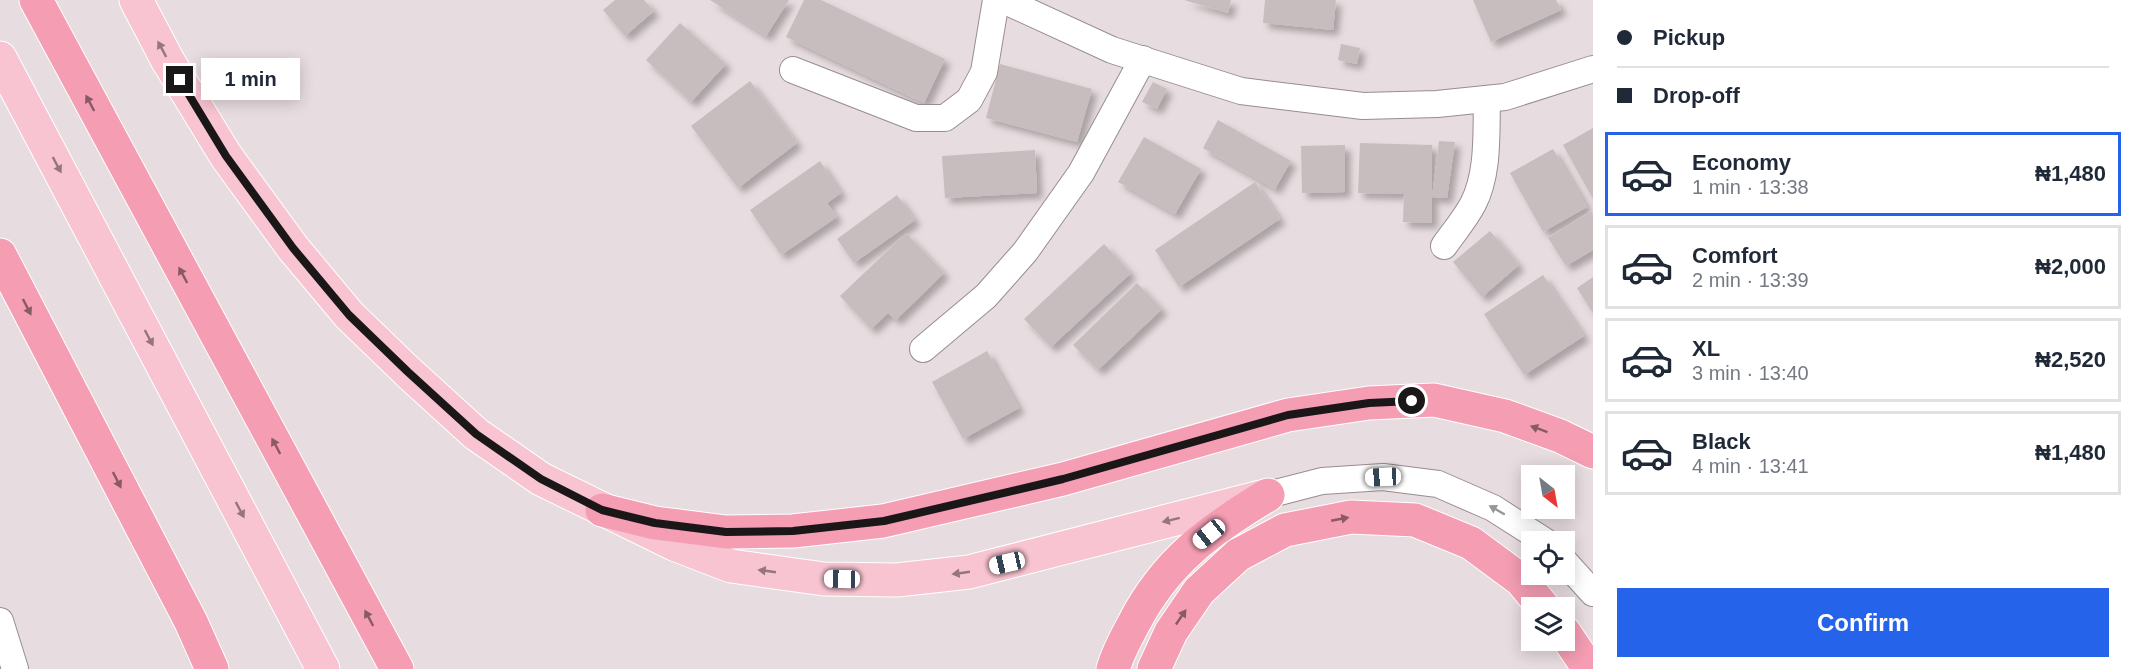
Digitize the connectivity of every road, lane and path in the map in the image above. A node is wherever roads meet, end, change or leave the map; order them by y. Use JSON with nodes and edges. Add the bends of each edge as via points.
{"nodes":[{"id":1,"x":36,"y":0,"type":"edge"},
{"id":2,"x":136,"y":0,"type":"edge"},
{"id":3,"x":996,"y":0,"type":"edge"},
{"id":4,"x":1003,"y":0,"type":"edge"},
{"id":5,"x":0,"y":58,"type":"edge"},
{"id":6,"x":1143,"y":59,"type":"junction"},
{"id":7,"x":1593,"y":69,"type":"edge"},
{"id":8,"x":794,"y":70,"type":"dead end"},
{"id":9,"x":1487,"y":99,"type":"junction"},
{"id":10,"x":1444,"y":246,"type":"dead end"},
{"id":11,"x":0,"y":255,"type":"edge"},
{"id":12,"x":923,"y":349,"type":"dead end"},
{"id":13,"x":1593,"y":452,"type":"edge"},
{"id":14,"x":1268,"y":495,"type":"junction"},
{"id":15,"x":602,"y":510,"type":"junction"},
{"id":16,"x":1529,"y":531,"type":"edge"},
{"id":17,"x":1575,"y":573,"type":"edge"},
{"id":18,"x":1593,"y":593,"type":"edge"},
{"id":19,"x":1535,"y":597,"type":"edge"},
{"id":20,"x":0,"y":621,"type":"edge"},
{"id":21,"x":1575,"y":648,"type":"edge"},
{"id":22,"x":15,"y":669,"type":"edge"},
{"id":23,"x":212,"y":669,"type":"edge"},
{"id":24,"x":323,"y":669,"type":"edge"},
{"id":25,"x":397,"y":669,"type":"edge"},
{"id":26,"x":1113,"y":669,"type":"edge"},
{"id":27,"x":1154,"y":669,"type":"edge"},
{"id":28,"x":1589,"y":669,"type":"edge"}],
"edges":[{"from":25,"to":1,"type":"highway","one_way":true},
{"from":15,"to":2,"type":"main road","one_way":true,"via":[[541,479],[476,434],[349,315],[293,248],[226,156]]},
{"from":3,"to":8,"type":"street","via":[[984,72],[969,100],[945,118],[916,118]]},
{"from":4,"to":6,"type":"street","via":[[1112,50]]},
{"from":5,"to":24,"type":"main road","one_way":true},
{"from":6,"to":9,"type":"street","via":[[1241,91],[1363,106]]},
{"from":6,"to":12,"type":"street","via":[[1082,173],[1025,252],[986,296]]},
{"from":7,"to":9,"type":"street"},
{"from":9,"to":10,"type":"street","via":[[1482,180],[1473,204]]},
{"from":11,"to":23,"type":"highway","one_way":true},
{"from":13,"to":15,"type":"highway","one_way":true,"via":[[1505,416],[1434,400],[1369,403],[1288,415],[1063,479],[884,521],[793,531],[726,532],[655,523]]},
{"from":14,"to":15,"type":"main road","one_way":true,"via":[[969,572],[897,580],[824,579],[731,566]]},
{"from":16,"to":14,"type":"street","one_way":true,"via":[[1493,508],[1438,484],[1383,477],[1322,481]]},
{"from":14,"to":26,"type":"highway","via":[[1223,522],[1180,557],[1147,597]]},
{"from":17,"to":18,"type":"street"},
{"from":27,"to":19,"type":"highway","one_way":true,"via":[[1171,632],[1199,591],[1238,555],[1285,530],[1351,517],[1415,520],[1471,543],[1521,580]]},
{"from":20,"to":22,"type":"street"},
{"from":21,"to":28,"type":"highway"}]}
